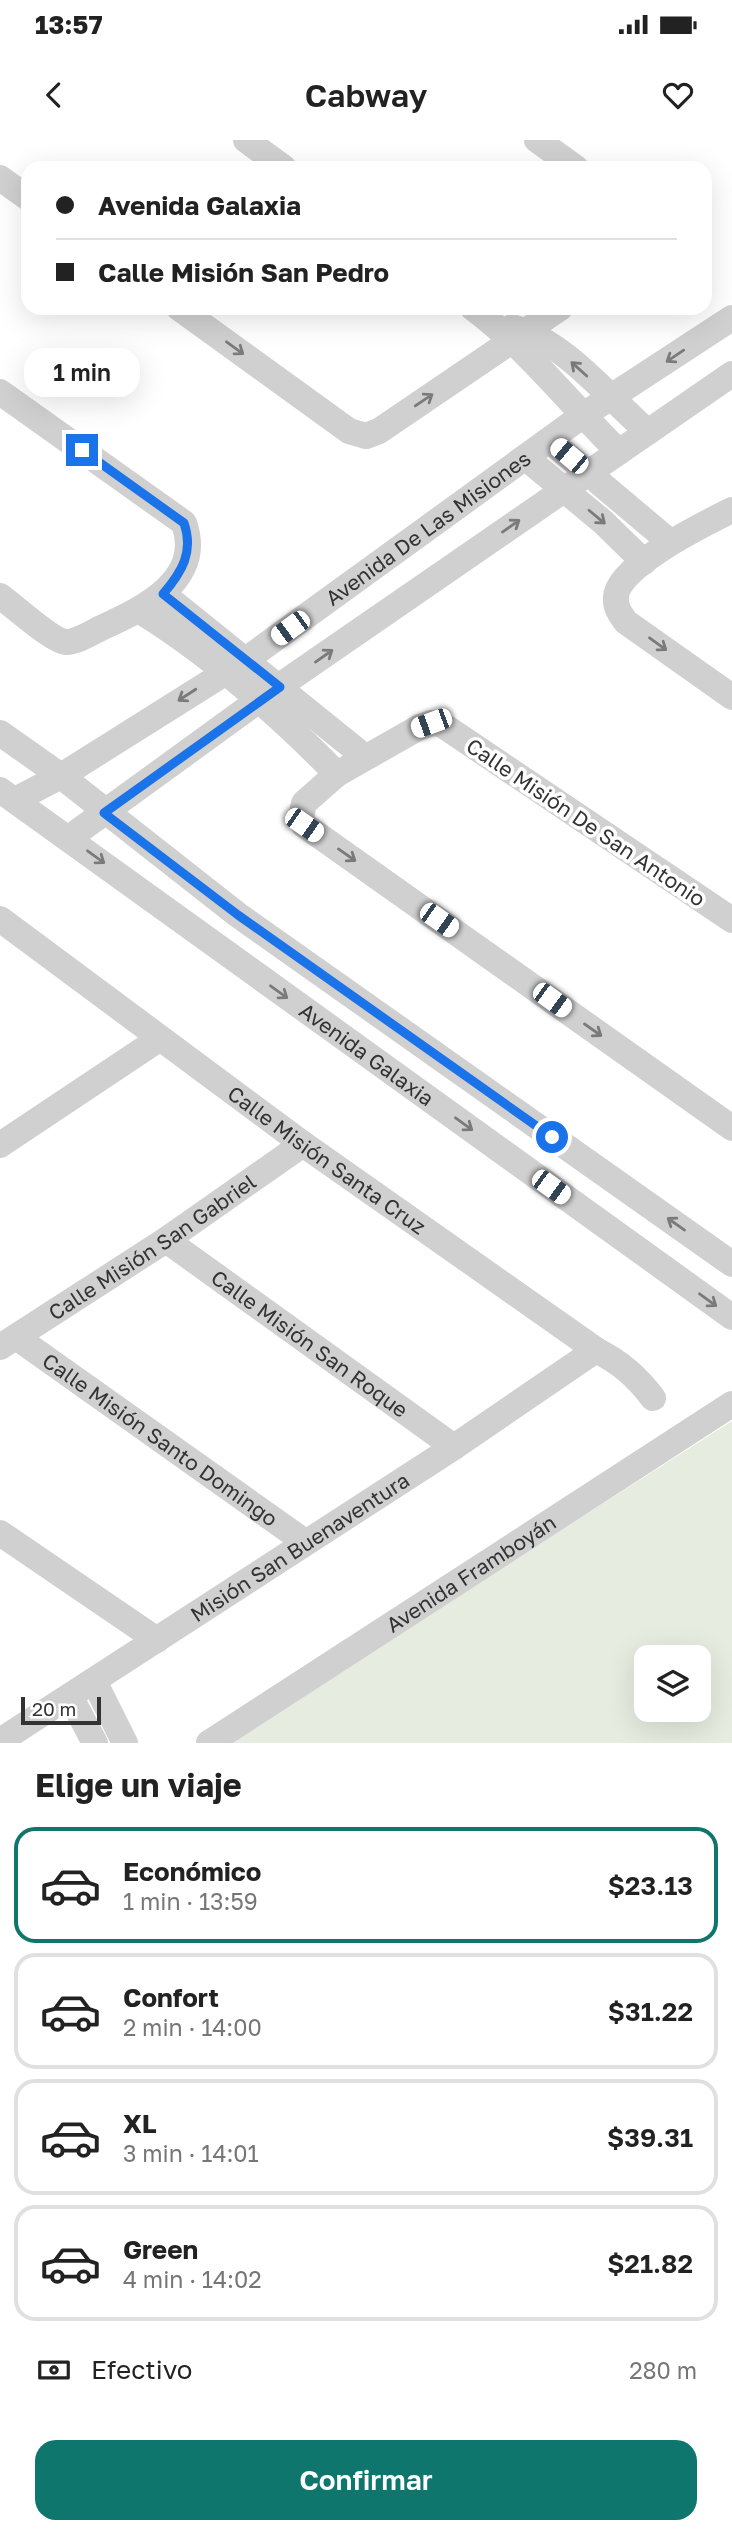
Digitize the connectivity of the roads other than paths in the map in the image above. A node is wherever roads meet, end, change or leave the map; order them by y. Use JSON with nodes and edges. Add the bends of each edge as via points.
{"nodes":[{"id":1,"x":246,"y":140,"type":"edge"},
{"id":2,"x":537,"y":140,"type":"edge"},
{"id":3,"x":274,"y":161,"type":"edge"},
{"id":4,"x":566,"y":161,"type":"edge"},
{"id":5,"x":0,"y":178,"type":"edge"},
{"id":6,"x":21,"y":193,"type":"edge"},
{"id":7,"x":189,"y":315,"type":"edge"},
{"id":8,"x":483,"y":315,"type":"edge"},
{"id":9,"x":550,"y":315,"type":"edge"},
{"id":10,"x":732,"y":318,"type":"edge"},
{"id":11,"x":518,"y":336,"type":"junction"},
{"id":12,"x":732,"y":374,"type":"edge"},
{"id":13,"x":0,"y":392,"type":"edge"},
{"id":14,"x":611,"y":400,"type":"junction"},
{"id":15,"x":582,"y":416,"type":"junction"},
{"id":16,"x":648,"y":432,"type":"junction"},
{"id":17,"x":551,"y":441,"type":"junction"},
{"id":18,"x":619,"y":452,"type":"junction"},
{"id":19,"x":526,"y":458,"type":"junction"},
{"id":20,"x":588,"y":472,"type":"junction"},
{"id":21,"x":564,"y":490,"type":"junction"},
{"id":22,"x":732,"y":510,"type":"edge"},
{"id":23,"x":670,"y":542,"type":"junction"},
{"id":24,"x":644,"y":562,"type":"junction"},
{"id":25,"x":163,"y":594,"type":"junction"},
{"id":26,"x":0,"y":596,"type":"edge"},
{"id":27,"x":140,"y":611,"type":"junction"},
{"id":28,"x":236,"y":665,"type":"junction"},
{"id":29,"x":270,"y":693,"type":"junction"},
{"id":30,"x":732,"y":697,"type":"edge"},
{"id":31,"x":0,"y":733,"type":"edge"},
{"id":32,"x":365,"y":757,"type":"junction"},
{"id":33,"x":337,"y":774,"type":"junction"},
{"id":34,"x":61,"y":776,"type":"junction"},
{"id":35,"x":7,"y":795,"type":"edge"},
{"id":36,"x":104,"y":813,"type":"junction"},
{"id":37,"x":69,"y":838,"type":"junction"},
{"id":38,"x":238,"y":915,"type":"junction"},
{"id":39,"x":732,"y":920,"type":"edge"},
{"id":40,"x":5,"y":930,"type":"edge"},
{"id":41,"x":211,"y":942,"type":"junction"},
{"id":42,"x":159,"y":1039,"type":"junction"},
{"id":43,"x":732,"y":1128,"type":"edge"},
{"id":44,"x":303,"y":1144,"type":"junction"},
{"id":45,"x":0,"y":1145,"type":"edge"},
{"id":46,"x":166,"y":1240,"type":"junction"},
{"id":47,"x":732,"y":1264,"type":"edge"},
{"id":48,"x":732,"y":1317,"type":"edge"},
{"id":49,"x":8,"y":1342,"type":"edge"},
{"id":50,"x":596,"y":1350,"type":"junction"},
{"id":51,"x":653,"y":1398,"type":"dead end"},
{"id":52,"x":732,"y":1404,"type":"edge"},
{"id":53,"x":454,"y":1447,"type":"junction"},
{"id":54,"x":0,"y":1534,"type":"edge"},
{"id":55,"x":305,"y":1542,"type":"junction"},
{"id":56,"x":157,"y":1640,"type":"junction"},
{"id":57,"x":94,"y":1681,"type":"junction"},
{"id":58,"x":70,"y":1696,"type":"junction"},
{"id":59,"x":0,"y":1741,"type":"edge"},
{"id":60,"x":95,"y":1743,"type":"edge"},
{"id":61,"x":125,"y":1743,"type":"edge"},
{"id":62,"x":209,"y":1743,"type":"edge"}],
"edges":[{"from":1,"to":3,"type":"street"},
{"from":2,"to":4,"type":"street"},
{"from":5,"to":6,"type":"street"},
{"from":7,"to":11,"type":"street","one_way":true,"via":[[349,431],[366,436]]},
{"from":8,"to":11,"type":"street"},
{"from":9,"to":11,"type":"street"},
{"from":10,"to":14,"type":"street","name":"Avenida De Las Misiones","one_way":true},
{"from":14,"to":11,"type":"street","one_way":true,"via":[[571,362]]},
{"from":11,"to":15,"type":"street"},
{"from":12,"to":16,"type":"street","name":"Avenida De Las Misiones"},
{"from":13,"to":25,"type":"street","via":[[184,523],[190,539],[185,561]]},
{"from":14,"to":15,"type":"street","name":"Avenida De Las Misiones"},
{"from":14,"to":16,"type":"street"},
{"from":15,"to":17,"type":"street","name":"Avenida De Las Misiones"},
{"from":15,"to":18,"type":"street"},
{"from":16,"to":18,"type":"street","name":"Avenida De Las Misiones"},
{"from":17,"to":19,"type":"street","name":"Avenida De Las Misiones"},
{"from":17,"to":20,"type":"street"},
{"from":18,"to":20,"type":"street","name":"Avenida De Las Misiones"},
{"from":19,"to":21,"type":"street"},
{"from":19,"to":28,"type":"street","name":"Avenida De Las Misiones"},
{"from":20,"to":21,"type":"street","name":"Avenida De Las Misiones"},
{"from":20,"to":23,"type":"street"},
{"from":21,"to":24,"type":"street","one_way":true},
{"from":29,"to":21,"type":"street","name":"Avenida De Las Misiones","one_way":true},
{"from":22,"to":23,"type":"street"},
{"from":23,"to":24,"type":"street"},
{"from":24,"to":30,"type":"street","one_way":true,"via":[[620,584],[615,596],[618,611],[626,622]]},
{"from":25,"to":27,"type":"street"},
{"from":25,"to":28,"type":"street"},
{"from":26,"to":27,"type":"street","via":[[64,642]]},
{"from":27,"to":28,"type":"street"},
{"from":28,"to":29,"type":"street"},
{"from":28,"to":34,"type":"street","name":"Avenida De Las Misiones","one_way":true},
{"from":29,"to":32,"type":"street"},
{"from":29,"to":33,"type":"street"},
{"from":29,"to":36,"type":"street","name":"Avenida De Las Misiones"},
{"from":31,"to":34,"type":"street","name":"Avenida Galaxia"},
{"from":32,"to":33,"type":"street","name":"Calle Misión De San Antonio"},
{"from":32,"to":39,"type":"street","name":"Calle Misión De San Antonio","via":[[418,727],[441,724]]},
{"from":33,"to":43,"type":"street","name":"Calle Misión De San Antonio","one_way":true,"via":[[304,803],[304,825]]},
{"from":34,"to":35,"type":"street","name":"Avenida De Las Misiones"},
{"from":34,"to":36,"type":"street","name":"Avenida Galaxia"},
{"from":35,"to":37,"type":"street","name":"Avenida Galaxia"},
{"from":36,"to":37,"type":"street","name":"Avenida De Las Misiones"},
{"from":36,"to":38,"type":"street","name":"Avenida Galaxia"},
{"from":37,"to":41,"type":"street","name":"Avenida Galaxia","one_way":true},
{"from":38,"to":41,"type":"street"},
{"from":47,"to":38,"type":"street","name":"Avenida Galaxia","one_way":true},
{"from":40,"to":42,"type":"street","name":"Calle Misión Santa Cruz"},
{"from":41,"to":48,"type":"street","name":"Avenida Galaxia","one_way":true},
{"from":42,"to":44,"type":"street","name":"Calle Misión Santa Cruz"},
{"from":42,"to":45,"type":"street"},
{"from":44,"to":46,"type":"street","name":"Calle Misión San Gabriel"},
{"from":44,"to":50,"type":"street","name":"Calle Misión Santa Cruz"},
{"from":46,"to":49,"type":"street","name":"Calle Misión San Gabriel"},
{"from":46,"to":53,"type":"street","name":"Calle Misión San Roque"},
{"from":49,"to":55,"type":"street","name":"Calle Misión Santo Domingo"},
{"from":50,"to":51,"type":"street","name":"Calle Misión Santa Cruz","via":[[634,1373]]},
{"from":50,"to":53,"type":"street","name":"Misión San Buenaventura"},
{"from":52,"to":62,"type":"street","name":"Avenida Framboyán"},
{"from":53,"to":55,"type":"street","name":"Misión San Buenaventura"},
{"from":54,"to":56,"type":"street"},
{"from":55,"to":56,"type":"street","name":"Misión San Buenaventura"},
{"from":56,"to":57,"type":"street","name":"Misión San Buenaventura"},
{"from":57,"to":58,"type":"street","name":"Misión San Buenaventura"},
{"from":57,"to":61,"type":"street"},
{"from":58,"to":59,"type":"street","name":"Misión San Buenaventura"},
{"from":58,"to":60,"type":"street"}]}
